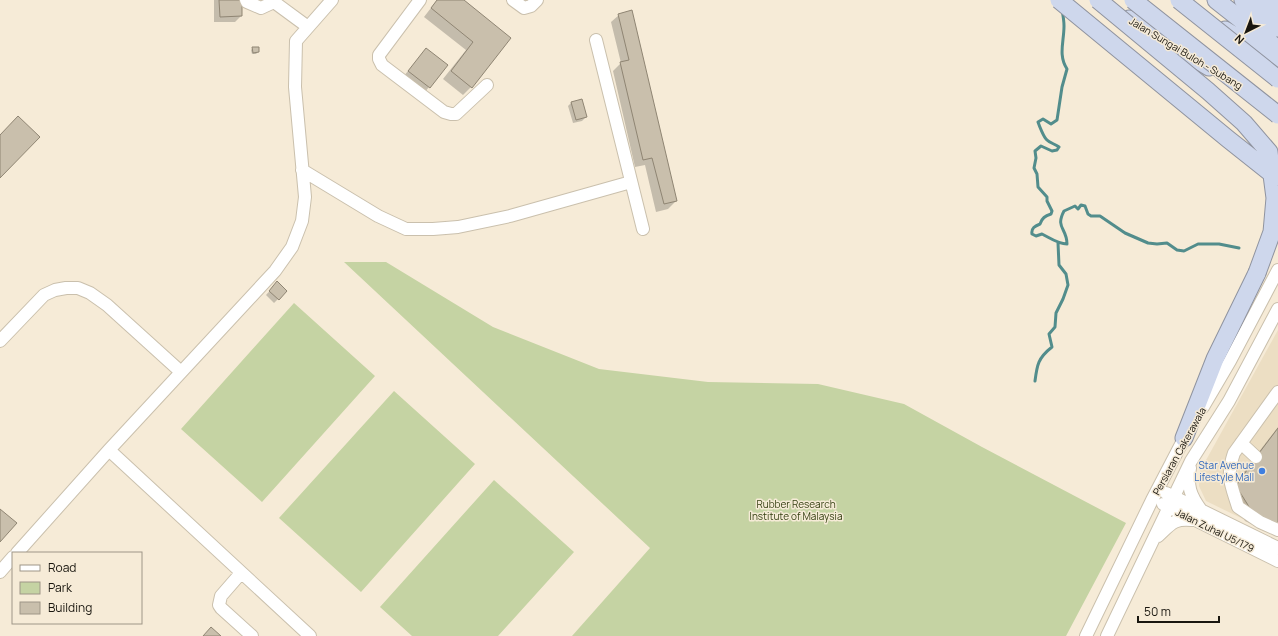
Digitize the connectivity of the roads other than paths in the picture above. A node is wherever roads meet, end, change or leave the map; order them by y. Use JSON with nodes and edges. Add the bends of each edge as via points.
{"nodes":[{"id":1,"x":246,"y":0,"type":"edge"},
{"id":2,"x":332,"y":0,"type":"edge"},
{"id":3,"x":420,"y":0,"type":"edge"},
{"id":4,"x":513,"y":0,"type":"edge"},
{"id":5,"x":537,"y":0,"type":"edge"},
{"id":6,"x":1059,"y":0,"type":"edge"},
{"id":7,"x":1093,"y":0,"type":"edge"},
{"id":8,"x":1098,"y":0,"type":"edge"},
{"id":9,"x":1133,"y":0,"type":"edge"},
{"id":10,"x":1172,"y":0,"type":"edge"},
{"id":11,"x":1179,"y":0,"type":"edge"},
{"id":12,"x":1216,"y":0,"type":"edge"},
{"id":13,"x":1242,"y":0,"type":"edge"},
{"id":14,"x":1265,"y":0,"type":"edge"},
{"id":15,"x":274,"y":1,"type":"edge"},
{"id":16,"x":1278,"y":10,"type":"edge"},
{"id":17,"x":308,"y":27,"type":"junction"},
{"id":18,"x":1278,"y":28,"type":"edge"},
{"id":19,"x":596,"y":40,"type":"dead end"},
{"id":20,"x":1278,"y":49,"type":"edge"},
{"id":21,"x":1278,"y":62,"type":"edge"},
{"id":22,"x":1278,"y":79,"type":"edge"},
{"id":23,"x":487,"y":85,"type":"dead end"},
{"id":24,"x":1278,"y":108,"type":"edge"},
{"id":25,"x":1278,"y":115,"type":"edge"},
{"id":26,"x":302,"y":170,"type":"junction"},
{"id":27,"x":1278,"y":178,"type":"edge"},
{"id":28,"x":631,"y":182,"type":"junction"},
{"id":29,"x":643,"y":230,"type":"dead end"},
{"id":30,"x":1278,"y":270,"type":"edge"},
{"id":31,"x":1278,"y":309,"type":"edge"},
{"id":32,"x":0,"y":341,"type":"edge"},
{"id":33,"x":181,"y":372,"type":"junction"},
{"id":34,"x":1278,"y":392,"type":"edge"},
{"id":35,"x":1184,"y":438,"type":"junction"},
{"id":36,"x":1241,"y":443,"type":"junction"},
{"id":37,"x":109,"y":450,"type":"junction"},
{"id":38,"x":1256,"y":457,"type":"dead end"},
{"id":39,"x":1191,"y":461,"type":"junction"},
{"id":40,"x":1155,"y":495,"type":"junction"},
{"id":41,"x":1171,"y":502,"type":"junction"},
{"id":42,"x":1198,"y":515,"type":"junction"},
{"id":43,"x":1278,"y":530,"type":"edge"},
{"id":44,"x":1150,"y":546,"type":"junction"},
{"id":45,"x":1278,"y":548,"type":"edge"},
{"id":46,"x":18,"y":552,"type":"edge"},
{"id":47,"x":12,"y":558,"type":"edge"},
{"id":48,"x":1278,"y":562,"type":"edge"},
{"id":49,"x":0,"y":572,"type":"edge"},
{"id":50,"x":241,"y":573,"type":"junction"},
{"id":51,"x":252,"y":636,"type":"edge"},
{"id":52,"x":308,"y":636,"type":"edge"},
{"id":53,"x":1086,"y":636,"type":"edge"},
{"id":54,"x":1107,"y":636,"type":"edge"}],
"edges":[{"from":1,"to":15,"type":"street","via":[[261,8]]},
{"from":2,"to":17,"type":"street"},
{"from":3,"to":23,"type":"street","via":[[379,55],[382,65],[444,112],[451,114],[456,114]]},
{"from":4,"to":5,"type":"street","via":[[524,8]]},
{"from":6,"to":27,"type":"highway","bridge":true},
{"from":7,"to":24,"type":"highway","name":"Jalan Sungai Buloh - Subang"},
{"from":8,"to":35,"type":"highway","bridge":true,"via":[[1208,91],[1244,123],[1269,152],[1275,198],[1272,232],[1256,273],[1215,359]]},
{"from":9,"to":25,"type":"highway","bridge":true},
{"from":10,"to":21,"type":"highway"},
{"from":11,"to":22,"type":"highway","bridge":true},
{"from":12,"to":20,"type":"highway"},
{"from":13,"to":18,"type":"highway"},
{"from":14,"to":16,"type":"highway"},
{"from":15,"to":17,"type":"street"},
{"from":17,"to":26,"type":"street","via":[[296,41],[295,87]]},
{"from":19,"to":28,"type":"street"},
{"from":26,"to":28,"type":"street","via":[[378,216],[406,229],[458,227],[510,216]]},
{"from":26,"to":33,"type":"street","via":[[305,197],[302,221],[292,247],[275,271]]},
{"from":28,"to":29,"type":"street"},
{"from":30,"to":35,"type":"street","name":"Persiaran Cakerawala","via":[[1230,361]]},
{"from":31,"to":39,"type":"street","name":"Persiaran Cakerawala","via":[[1229,401]]},
{"from":32,"to":33,"type":"street","via":[[44,295],[55,290],[78,288],[107,305]]},
{"from":33,"to":37,"type":"street"},
{"from":34,"to":36,"type":"street"},
{"from":35,"to":40,"type":"street","name":"Persiaran Cakerawala"},
{"from":36,"to":38,"type":"street"},
{"from":36,"to":43,"type":"street","via":[[1231,462],[1230,478],[1238,506],[1260,522]]},
{"from":37,"to":46,"type":"street"},
{"from":37,"to":50,"type":"street"},
{"from":39,"to":41,"type":"street","name":"Persiaran Cakerawala"},
{"from":39,"to":42,"type":"street","via":[[1188,478]]},
{"from":40,"to":41,"type":"street","name":"Jalan Zuhal U5/179"},
{"from":40,"to":53,"type":"street","name":"Persiaran Cakerawala"},
{"from":41,"to":42,"type":"street","name":"Jalan Zuhal U5/179"},
{"from":41,"to":44,"type":"street","name":"Persiaran Cakerawala"},
{"from":42,"to":44,"type":"street","via":[[1171,523]]},
{"from":42,"to":45,"type":"street","name":"Jalan Zuhal U5/179"},
{"from":42,"to":48,"type":"street","name":"Jalan Zuhal U5/179"},
{"from":44,"to":54,"type":"street","name":"Persiaran Cakerawala"},
{"from":47,"to":49,"type":"street"},
{"from":50,"to":51,"type":"street","via":[[221,596],[219,605]]},
{"from":50,"to":52,"type":"street"}]}
